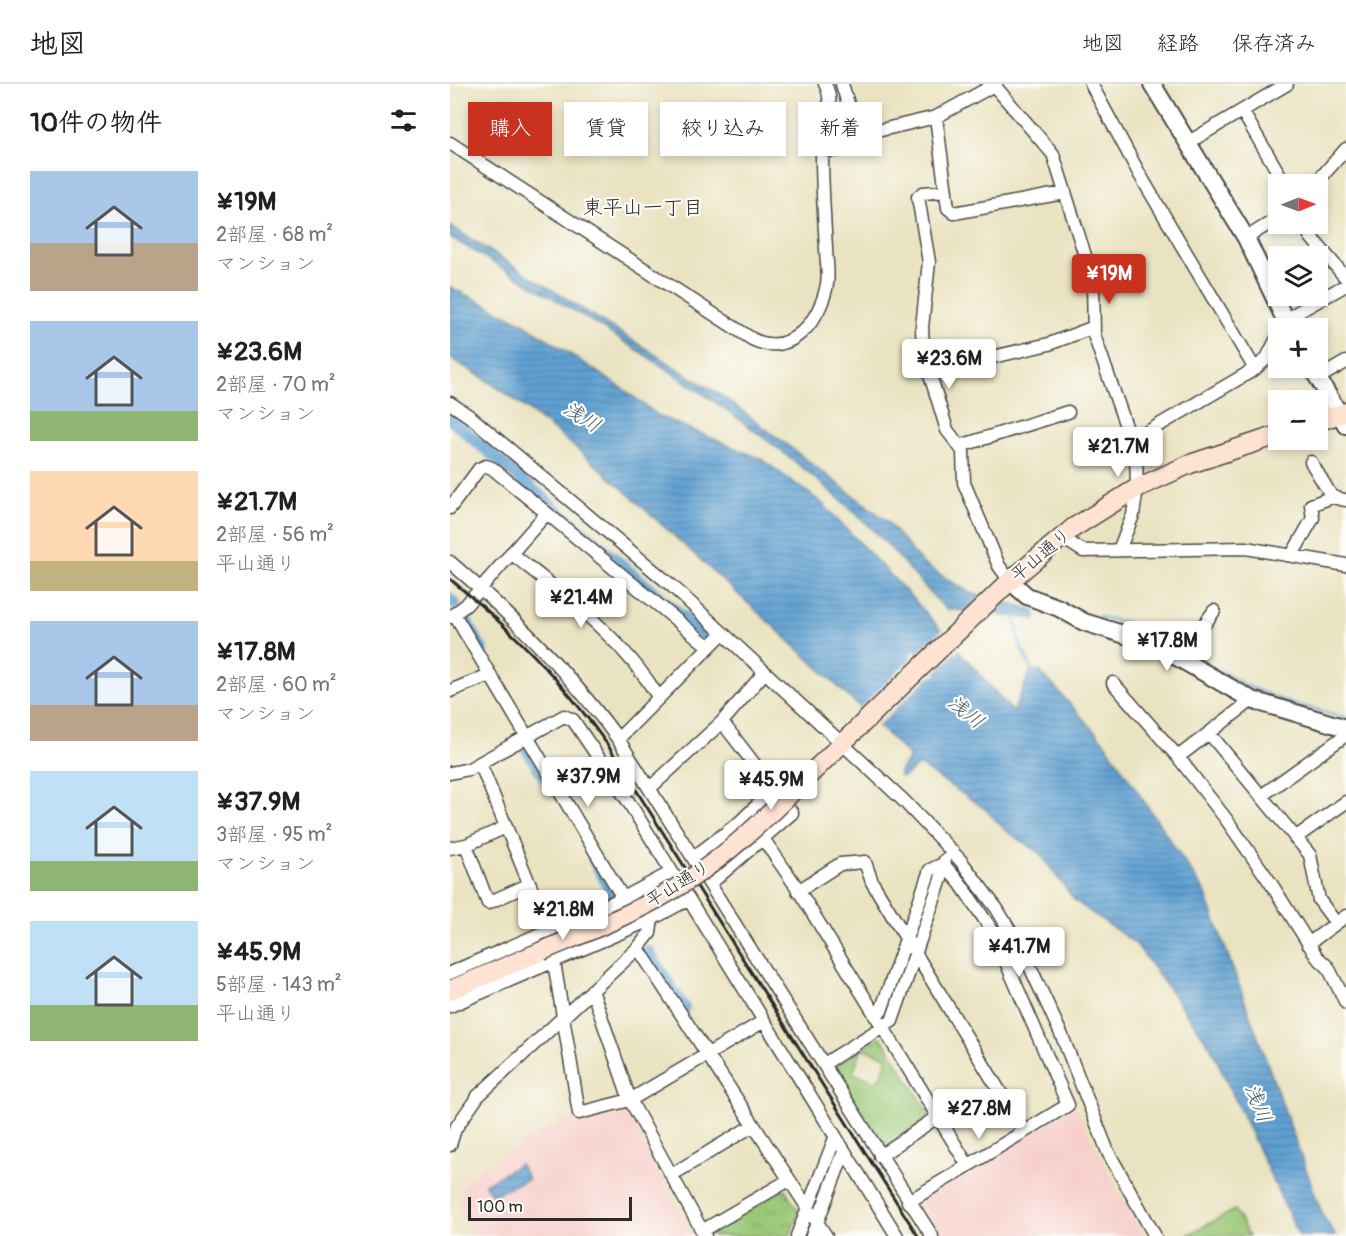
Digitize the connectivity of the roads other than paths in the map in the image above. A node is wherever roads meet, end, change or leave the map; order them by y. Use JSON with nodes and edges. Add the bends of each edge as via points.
{"nodes":[{"id":1,"x":825,"y":84,"type":"edge"},
{"id":2,"x":842,"y":84,"type":"edge"},
{"id":3,"x":994,"y":84,"type":"edge"},
{"id":4,"x":1091,"y":84,"type":"edge"},
{"id":5,"x":1152,"y":84,"type":"edge"},
{"id":6,"x":1287,"y":84,"type":"edge"},
{"id":7,"x":830,"y":102,"type":"edge"},
{"id":8,"x":847,"y":102,"type":"edge"},
{"id":9,"x":1242,"y":111,"type":"junction"},
{"id":10,"x":936,"y":117,"type":"junction"},
{"id":11,"x":882,"y":131,"type":"edge"},
{"id":12,"x":1189,"y":142,"type":"junction"},
{"id":13,"x":450,"y":143,"type":"edge"},
{"id":14,"x":1346,"y":149,"type":"edge"},
{"id":15,"x":821,"y":156,"type":"edge"},
{"id":16,"x":1279,"y":174,"type":"edge"},
{"id":17,"x":1324,"y":174,"type":"edge"},
{"id":18,"x":946,"y":191,"type":"junction"},
{"id":19,"x":1064,"y":193,"type":"junction"},
{"id":20,"x":1268,"y":224,"type":"edge"},
{"id":21,"x":1309,"y":234,"type":"edge"},
{"id":22,"x":1246,"y":238,"type":"junction"},
{"id":23,"x":1346,"y":278,"type":"edge"},
{"id":24,"x":1346,"y":285,"type":"edge"},
{"id":25,"x":1279,"y":318,"type":"edge"},
{"id":26,"x":1298,"y":318,"type":"edge"},
{"id":27,"x":1094,"y":327,"type":"junction"},
{"id":28,"x":1268,"y":356,"type":"edge"},
{"id":29,"x":1346,"y":362,"type":"edge"},
{"id":30,"x":1328,"y":368,"type":"edge"},
{"id":31,"x":1255,"y":369,"type":"junction"},
{"id":32,"x":928,"y":372,"type":"junction"},
{"id":33,"x":1318,"y":378,"type":"edge"},
{"id":34,"x":450,"y":403,"type":"edge"},
{"id":35,"x":1068,"y":412,"type":"dead end"},
{"id":36,"x":1344,"y":417,"type":"edge"},
{"id":37,"x":1328,"y":420,"type":"edge"},
{"id":38,"x":1268,"y":438,"type":"edge"},
{"id":39,"x":1132,"y":441,"type":"junction"},
{"id":40,"x":960,"y":446,"type":"junction"},
{"id":41,"x":1311,"y":462,"type":"dead end"},
{"id":42,"x":1137,"y":488,"type":"junction"},
{"id":43,"x":1332,"y":497,"type":"junction"},
{"id":44,"x":1346,"y":500,"type":"edge"},
{"id":45,"x":450,"y":508,"type":"edge"},
{"id":46,"x":1346,"y":509,"type":"edge"},
{"id":47,"x":546,"y":514,"type":"junction"},
{"id":48,"x":1060,"y":537,"type":"junction"},
{"id":49,"x":1119,"y":550,"type":"junction"},
{"id":50,"x":511,"y":553,"type":"junction"},
{"id":51,"x":1292,"y":555,"type":"junction"},
{"id":52,"x":450,"y":562,"type":"edge"},
{"id":53,"x":1346,"y":565,"type":"edge"},
{"id":54,"x":1005,"y":586,"type":"junction"},
{"id":55,"x":481,"y":588,"type":"junction"},
{"id":56,"x":1214,"y":611,"type":"dead end"},
{"id":57,"x":452,"y":616,"type":"edge"},
{"id":58,"x":723,"y":633,"type":"junction"},
{"id":59,"x":708,"y":646,"type":"junction"},
{"id":60,"x":1183,"y":654,"type":"junction"},
{"id":61,"x":765,"y":672,"type":"junction"},
{"id":62,"x":489,"y":675,"type":"junction"},
{"id":63,"x":1113,"y":683,"type":"dead end"},
{"id":64,"x":450,"y":691,"type":"edge"},
{"id":65,"x":659,"y":698,"type":"junction"},
{"id":66,"x":1252,"y":700,"type":"junction"},
{"id":67,"x":722,"y":722,"type":"junction"},
{"id":68,"x":1346,"y":728,"type":"edge"},
{"id":69,"x":1209,"y":734,"type":"junction"},
{"id":70,"x":1346,"y":735,"type":"edge"},
{"id":71,"x":525,"y":736,"type":"junction"},
{"id":72,"x":618,"y":739,"type":"junction"},
{"id":73,"x":840,"y":745,"type":"junction"},
{"id":74,"x":1178,"y":758,"type":"junction"},
{"id":75,"x":480,"y":763,"type":"junction"},
{"id":76,"x":450,"y":773,"type":"edge"},
{"id":77,"x":650,"y":788,"type":"junction"},
{"id":78,"x":773,"y":790,"type":"junction"},
{"id":79,"x":1261,"y":796,"type":"junction"},
{"id":80,"x":1346,"y":802,"type":"edge"},
{"id":81,"x":506,"y":827,"type":"junction"},
{"id":82,"x":1295,"y":837,"type":"junction"},
{"id":83,"x":764,"y":840,"type":"junction"},
{"id":84,"x":466,"y":845,"type":"junction"},
{"id":85,"x":450,"y":848,"type":"edge"},
{"id":86,"x":949,"y":848,"type":"junction"},
{"id":87,"x":694,"y":856,"type":"junction"},
{"id":88,"x":943,"y":864,"type":"junction"},
{"id":89,"x":670,"y":873,"type":"junction"},
{"id":90,"x":711,"y":883,"type":"junction"},
{"id":91,"x":530,"y":884,"type":"junction"},
{"id":92,"x":798,"y":891,"type":"junction"},
{"id":93,"x":623,"y":898,"type":"junction"},
{"id":94,"x":687,"y":900,"type":"junction"},
{"id":95,"x":652,"y":919,"type":"junction"},
{"id":96,"x":1341,"y":919,"type":"edge"},
{"id":97,"x":549,"y":932,"type":"junction"},
{"id":98,"x":906,"y":938,"type":"junction"},
{"id":99,"x":1308,"y":944,"type":"junction"},
{"id":100,"x":638,"y":948,"type":"junction"},
{"id":101,"x":915,"y":954,"type":"junction"},
{"id":102,"x":548,"y":956,"type":"junction"},
{"id":103,"x":450,"y":973,"type":"edge"},
{"id":104,"x":450,"y":990,"type":"edge"},
{"id":105,"x":592,"y":990,"type":"junction"},
{"id":106,"x":1346,"y":1003,"type":"edge"},
{"id":107,"x":450,"y":1006,"type":"edge"},
{"id":108,"x":564,"y":1016,"type":"junction"},
{"id":109,"x":764,"y":1021,"type":"junction"},
{"id":110,"x":879,"y":1022,"type":"junction"},
{"id":111,"x":706,"y":1055,"type":"junction"},
{"id":112,"x":824,"y":1064,"type":"junction"},
{"id":113,"x":630,"y":1100,"type":"junction"},
{"id":114,"x":937,"y":1117,"type":"junction"},
{"id":115,"x":752,"y":1126,"type":"junction"},
{"id":116,"x":1024,"y":1131,"type":"junction"},
{"id":117,"x":835,"y":1138,"type":"junction"},
{"id":118,"x":451,"y":1141,"type":"edge"},
{"id":119,"x":844,"y":1152,"type":"junction"},
{"id":120,"x":880,"y":1156,"type":"junction"},
{"id":121,"x":967,"y":1164,"type":"junction"},
{"id":122,"x":673,"y":1174,"type":"junction"},
{"id":123,"x":789,"y":1180,"type":"junction"},
{"id":124,"x":908,"y":1202,"type":"junction"},
{"id":125,"x":808,"y":1208,"type":"junction"},
{"id":126,"x":817,"y":1222,"type":"junction"},
{"id":127,"x":704,"y":1233,"type":"edge"},
{"id":128,"x":797,"y":1236,"type":"edge"},
{"id":129,"x":812,"y":1236,"type":"edge"},
{"id":130,"x":825,"y":1236,"type":"edge"},
{"id":131,"x":897,"y":1236,"type":"edge"},
{"id":132,"x":932,"y":1236,"type":"edge"},
{"id":133,"x":1155,"y":1236,"type":"edge"}],
"edges":[{"from":1,"to":7,"type":"street"},
{"from":2,"to":8,"type":"street"},
{"from":3,"to":10,"type":"street"},
{"from":3,"to":19,"type":"street","via":[[1048,146]]},
{"from":4,"to":31,"type":"street"},
{"from":5,"to":12,"type":"street"},
{"from":6,"to":9,"type":"street"},
{"from":9,"to":12,"type":"street"},
{"from":9,"to":16,"type":"street"},
{"from":10,"to":11,"type":"street"},
{"from":10,"to":18,"type":"street"},
{"from":12,"to":22,"type":"street"},
{"from":13,"to":15,"type":"street","via":[[696,304],[752,339],[772,345],[791,341],[804,332],[822,301],[827,282]]},
{"from":14,"to":17,"type":"street"},
{"from":18,"to":19,"type":"street","via":[[948,208],[954,213]]},
{"from":18,"to":32,"type":"street","via":[[918,196],[929,262],[921,340]]},
{"from":19,"to":27,"type":"street","via":[[1093,281]]},
{"from":20,"to":22,"type":"street"},
{"from":21,"to":23,"type":"street"},
{"from":22,"to":25,"type":"street"},
{"from":24,"to":26,"type":"street"},
{"from":27,"to":32,"type":"street","via":[[1049,344]]},
{"from":27,"to":39,"type":"street"},
{"from":28,"to":31,"type":"street"},
{"from":29,"to":30,"type":"street"},
{"from":31,"to":39,"type":"street"},
{"from":32,"to":40,"type":"street","via":[[946,430]]},
{"from":33,"to":36,"type":"street"},
{"from":34,"to":58,"type":"street","via":[[591,517]]},
{"from":35,"to":40,"type":"street"},
{"from":36,"to":37,"type":"main road"},
{"from":38,"to":42,"type":"main road","name":"平山通り","via":[[1190,464]]},
{"from":39,"to":42,"type":"street"},
{"from":40,"to":54,"type":"street","via":[[964,483]]},
{"from":41,"to":43,"type":"street"},
{"from":42,"to":48,"type":"main road","name":"平山通り"},
{"from":42,"to":49,"type":"street","via":[[1133,515]]},
{"from":43,"to":44,"type":"street"},
{"from":43,"to":51,"type":"street","via":[[1311,504],[1313,518]]},
{"from":44,"to":46,"type":"street"},
{"from":45,"to":47,"type":"street","via":[[479,469],[486,466]]},
{"from":47,"to":50,"type":"street"},
{"from":47,"to":59,"type":"street"},
{"from":48,"to":49,"type":"street","via":[[1083,551]]},
{"from":48,"to":54,"type":"main road","name":"平山通り"},
{"from":49,"to":51,"type":"street","via":[[1230,547]]},
{"from":50,"to":55,"type":"street"},
{"from":50,"to":65,"type":"street","via":[[606,630],[636,663]]},
{"from":51,"to":53,"type":"street"},
{"from":52,"to":55,"type":"street"},
{"from":54,"to":60,"type":"street","via":[[1093,626]]},
{"from":54,"to":73,"type":"main road","name":"平山通り"},
{"from":55,"to":57,"type":"street"},
{"from":55,"to":72,"type":"street","via":[[558,663]]},
{"from":56,"to":60,"type":"street"},
{"from":57,"to":62,"type":"street"},
{"from":58,"to":59,"type":"street"},
{"from":58,"to":61,"type":"street"},
{"from":59,"to":65,"type":"street"},
{"from":60,"to":66,"type":"street"},
{"from":61,"to":67,"type":"street"},
{"from":61,"to":73,"type":"street"},
{"from":62,"to":64,"type":"street"},
{"from":62,"to":71,"type":"street"},
{"from":63,"to":74,"type":"street"},
{"from":65,"to":72,"type":"street"},
{"from":66,"to":68,"type":"street"},
{"from":66,"to":69,"type":"street"},
{"from":67,"to":77,"type":"street"},
{"from":67,"to":78,"type":"street"},
{"from":69,"to":74,"type":"street"},
{"from":69,"to":79,"type":"street"},
{"from":70,"to":79,"type":"street"},
{"from":71,"to":75,"type":"street"},
{"from":71,"to":89,"type":"street","via":[[564,716],[573,720]]},
{"from":71,"to":93,"type":"street"},
{"from":72,"to":77,"type":"street"},
{"from":73,"to":86,"type":"street","via":[[903,800]]},
{"from":73,"to":102,"type":"main road","name":"平山通り","bridge":true,"via":[[741,839],[684,883]]},
{"from":74,"to":99,"type":"street","via":[[1249,850]]},
{"from":75,"to":76,"type":"street"},
{"from":75,"to":81,"type":"street"},
{"from":77,"to":87,"type":"street"},
{"from":78,"to":83,"type":"street","via":[[792,813]]},
{"from":78,"to":87,"type":"street","via":[[740,822]]},
{"from":79,"to":82,"type":"street"},
{"from":80,"to":82,"type":"street"},
{"from":81,"to":84,"type":"street"},
{"from":81,"to":91,"type":"street"},
{"from":82,"to":96,"type":"street","via":[[1310,855],[1319,900]]},
{"from":83,"to":90,"type":"street"},
{"from":83,"to":92,"type":"street"},
{"from":84,"to":85,"type":"street"},
{"from":84,"to":91,"type":"street","via":[[488,903]]},
{"from":86,"to":88,"type":"street"},
{"from":86,"to":133,"type":"street","via":[[997,909],[1026,958],[1112,1161]]},
{"from":87,"to":90,"type":"street"},
{"from":88,"to":98,"type":"street","via":[[930,870]]},
{"from":88,"to":101,"type":"street"},
{"from":88,"to":116,"type":"street","via":[[993,932],[1068,1104]]},
{"from":89,"to":93,"type":"street"},
{"from":89,"to":94,"type":"street"},
{"from":90,"to":112,"type":"street"},
{"from":91,"to":97,"type":"street"},
{"from":92,"to":98,"type":"street","via":[[840,864],[865,862],[872,882]]},
{"from":92,"to":110,"type":"street"},
{"from":93,"to":97,"type":"street"},
{"from":94,"to":95,"type":"street"},
{"from":94,"to":109,"type":"street"},
{"from":95,"to":100,"type":"street","via":[[650,933]]},
{"from":95,"to":102,"type":"street"},
{"from":96,"to":99,"type":"street"},
{"from":97,"to":102,"type":"street"},
{"from":97,"to":103,"type":"street"},
{"from":98,"to":101,"type":"street"},
{"from":98,"to":110,"type":"street"},
{"from":99,"to":106,"type":"street","via":[[1328,967]]},
{"from":100,"to":105,"type":"street"},
{"from":100,"to":111,"type":"street"},
{"from":101,"to":110,"type":"street","via":[[892,1021]]},
{"from":101,"to":116,"type":"street"},
{"from":102,"to":104,"type":"main road","name":"平山通り"},
{"from":102,"to":107,"type":"street"},
{"from":102,"to":108,"type":"street"},
{"from":105,"to":108,"type":"street"},
{"from":105,"to":113,"type":"street"},
{"from":108,"to":113,"type":"street","via":[[579,1113]]},
{"from":108,"to":118,"type":"street","via":[[466,1109]]},
{"from":109,"to":111,"type":"street"},
{"from":109,"to":117,"type":"street"},
{"from":110,"to":112,"type":"street"},
{"from":110,"to":114,"type":"street"},
{"from":111,"to":113,"type":"street"},
{"from":111,"to":115,"type":"street"},
{"from":112,"to":120,"type":"street"},
{"from":113,"to":122,"type":"street"},
{"from":114,"to":120,"type":"street"},
{"from":114,"to":121,"type":"street"},
{"from":115,"to":122,"type":"street"},
{"from":115,"to":123,"type":"street"},
{"from":116,"to":121,"type":"street"},
{"from":117,"to":119,"type":"street"},
{"from":117,"to":125,"type":"street"},
{"from":119,"to":126,"type":"street"},
{"from":119,"to":131,"type":"street"},
{"from":120,"to":124,"type":"street"},
{"from":121,"to":124,"type":"street"},
{"from":122,"to":127,"type":"street"},
{"from":123,"to":125,"type":"street"},
{"from":123,"to":127,"type":"street"},
{"from":124,"to":132,"type":"street"},
{"from":125,"to":126,"type":"street"},
{"from":125,"to":128,"type":"street"},
{"from":126,"to":129,"type":"street"},
{"from":126,"to":130,"type":"street"}]}
